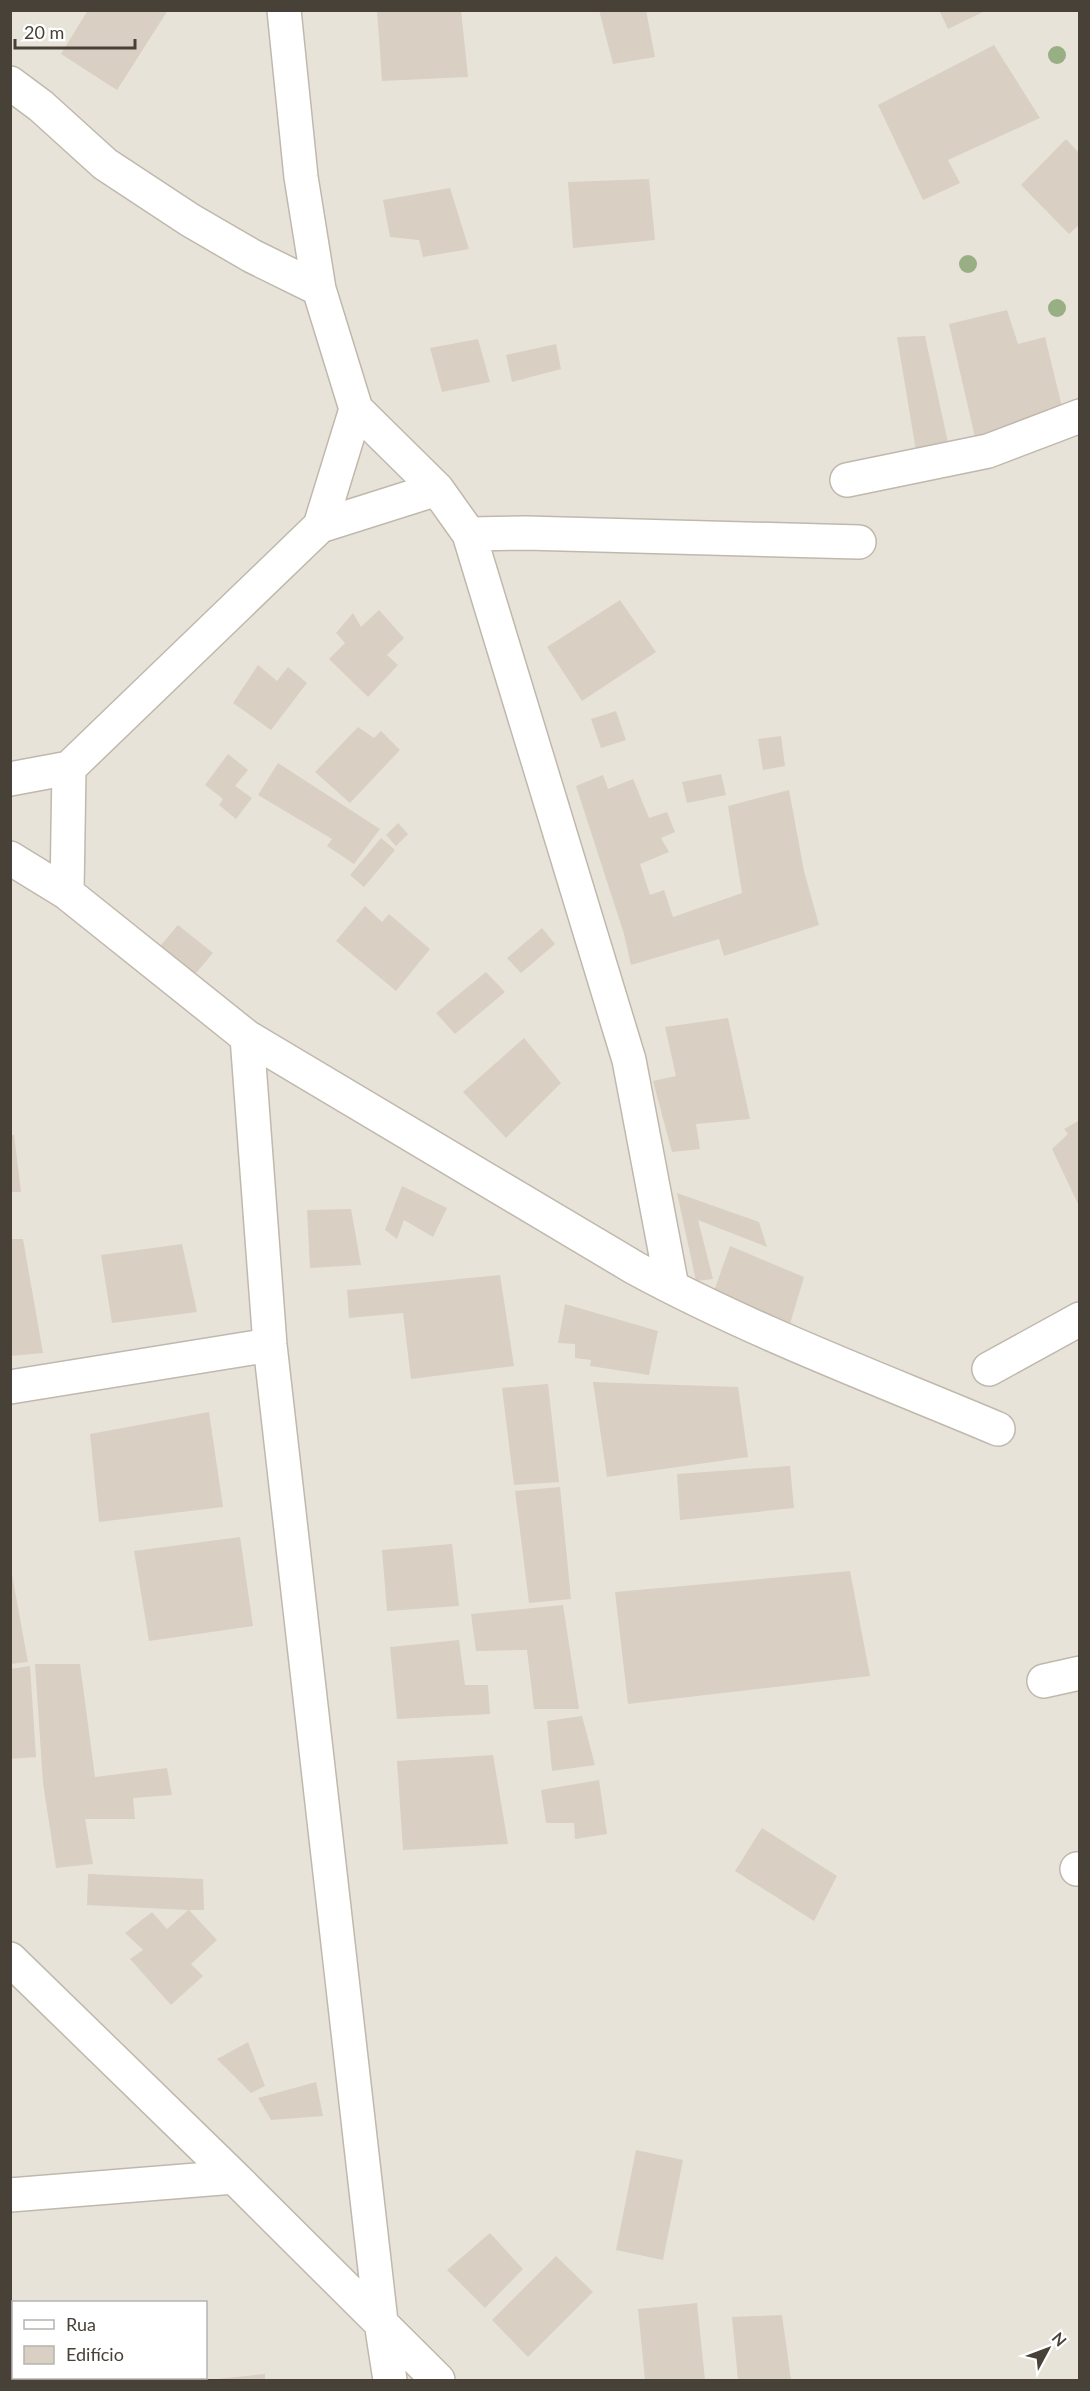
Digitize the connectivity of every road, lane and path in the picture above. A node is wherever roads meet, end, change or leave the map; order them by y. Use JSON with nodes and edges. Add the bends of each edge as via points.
{"nodes":[{"id":1,"x":284,"y":10,"type":"edge"},
{"id":2,"x":10,"y":83,"type":"edge"},
{"id":3,"x":319,"y":289,"type":"junction"},
{"id":4,"x":356,"y":409,"type":"junction"},
{"id":5,"x":1080,"y":416,"type":"edge"},
{"id":6,"x":847,"y":480,"type":"dead end"},
{"id":7,"x":437,"y":489,"type":"junction"},
{"id":8,"x":320,"y":526,"type":"junction"},
{"id":9,"x":469,"y":534,"type":"junction"},
{"id":10,"x":859,"y":542,"type":"dead end"},
{"id":11,"x":69,"y":768,"type":"junction"},
{"id":12,"x":10,"y":779,"type":"edge"},
{"id":13,"x":10,"y":858,"type":"edge"},
{"id":14,"x":67,"y":893,"type":"junction"},
{"id":15,"x":247,"y":1037,"type":"junction"},
{"id":16,"x":672,"y":1287,"type":"junction"},
{"id":17,"x":1080,"y":1319,"type":"edge"},
{"id":18,"x":270,"y":1345,"type":"junction"},
{"id":19,"x":989,"y":1369,"type":"dead end"},
{"id":20,"x":10,"y":1387,"type":"edge"},
{"id":21,"x":999,"y":1429,"type":"dead end"},
{"id":22,"x":1080,"y":1673,"type":"edge"},
{"id":23,"x":1044,"y":1681,"type":"dead end"},
{"id":24,"x":10,"y":1959,"type":"edge"},
{"id":25,"x":234,"y":2177,"type":"junction"},
{"id":26,"x":10,"y":2195,"type":"edge"},
{"id":27,"x":381,"y":2322,"type":"junction"},
{"id":28,"x":390,"y":2380,"type":"edge"},
{"id":29,"x":438,"y":2380,"type":"edge"}],
"edges":[{"from":1,"to":3,"type":"street","via":[[301,177]]},
{"from":2,"to":3,"type":"street","via":[[114,170],[252,256]]},
{"from":3,"to":4,"type":"street"},
{"from":4,"to":7,"type":"street"},
{"from":4,"to":8,"type":"street"},
{"from":5,"to":6,"type":"street","via":[[987,451]]},
{"from":7,"to":8,"type":"street"},
{"from":7,"to":9,"type":"street"},
{"from":8,"to":11,"type":"street"},
{"from":9,"to":10,"type":"street"},
{"from":9,"to":16,"type":"street","via":[[629,1060]]},
{"from":11,"to":12,"type":"street"},
{"from":11,"to":14,"type":"street"},
{"from":13,"to":14,"type":"street"},
{"from":14,"to":15,"type":"street"},
{"from":15,"to":16,"type":"street"},
{"from":15,"to":18,"type":"street"},
{"from":16,"to":21,"type":"street"},
{"from":17,"to":19,"type":"street"},
{"from":18,"to":20,"type":"street"},
{"from":18,"to":27,"type":"street"},
{"from":22,"to":23,"type":"street"},
{"from":24,"to":25,"type":"street"},
{"from":25,"to":26,"type":"street"},
{"from":25,"to":27,"type":"street"},
{"from":27,"to":28,"type":"street"},
{"from":27,"to":29,"type":"street"}]}
